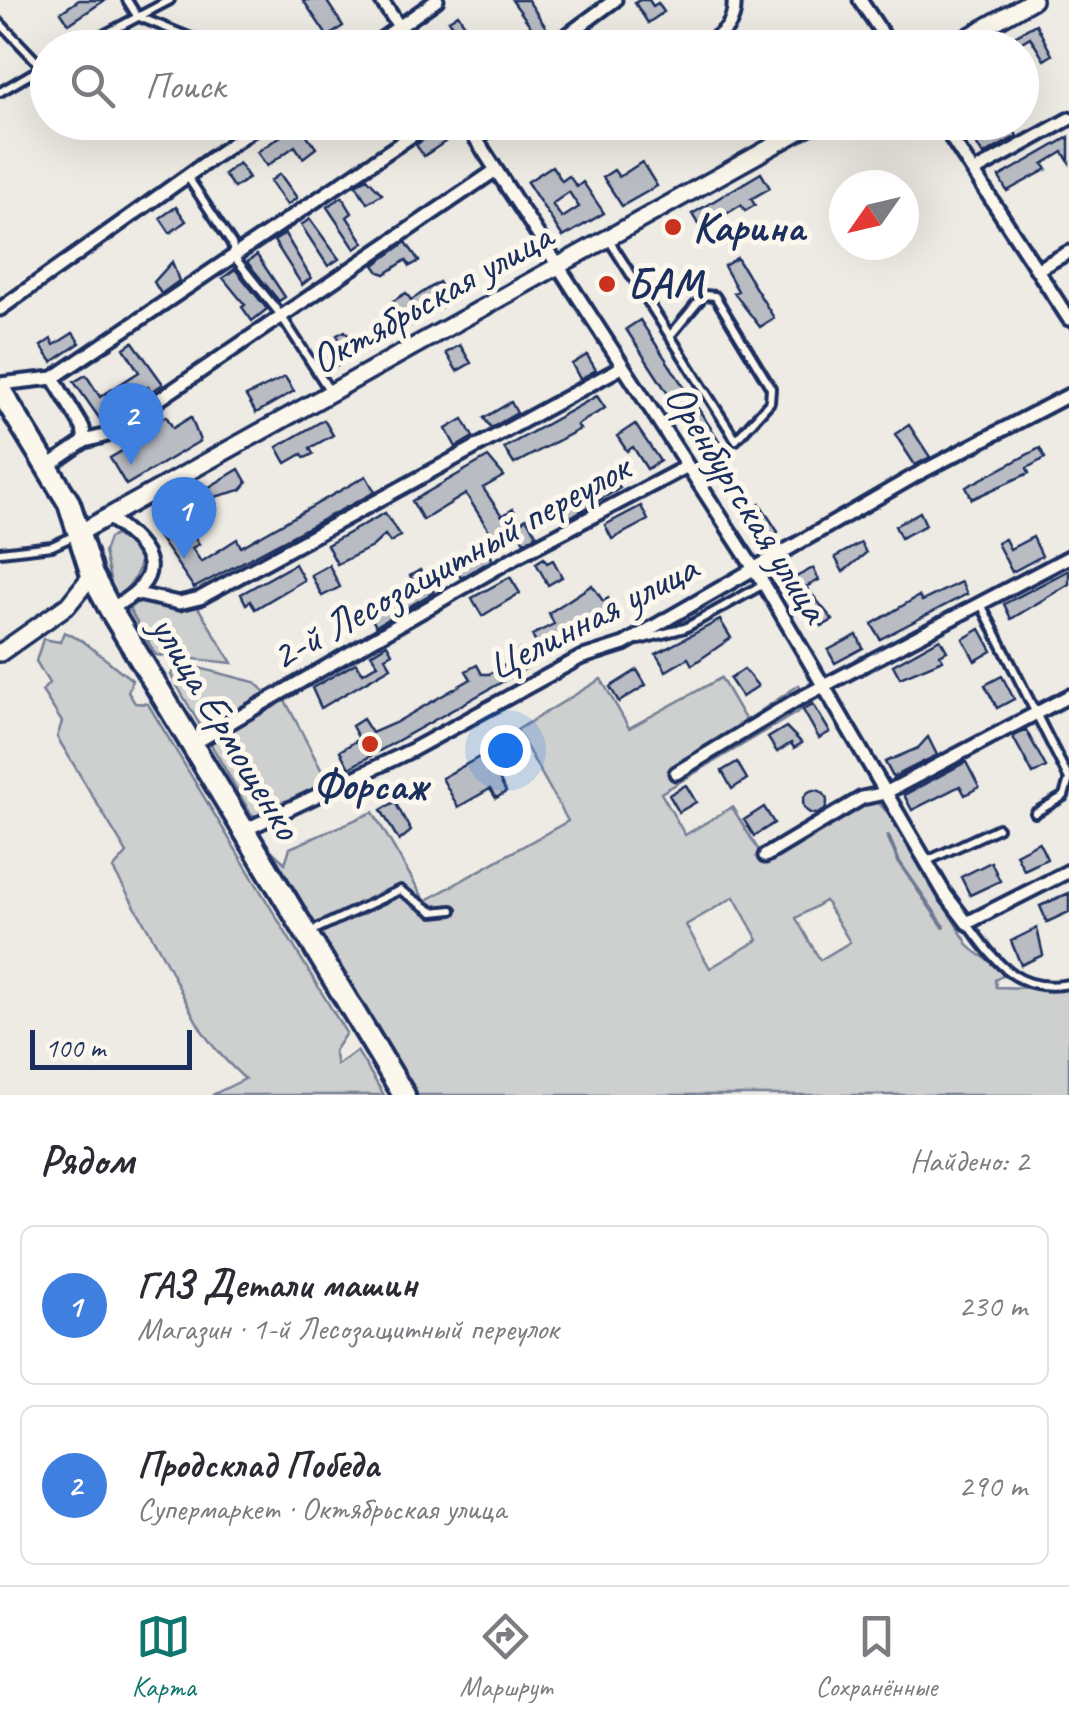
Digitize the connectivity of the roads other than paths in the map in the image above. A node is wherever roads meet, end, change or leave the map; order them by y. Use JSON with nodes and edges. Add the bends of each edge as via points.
{"nodes":[{"id":1,"x":128,"y":0,"type":"edge"},
{"id":2,"x":170,"y":0,"type":"edge"},
{"id":3,"x":381,"y":0,"type":"edge"},
{"id":4,"x":437,"y":0,"type":"edge"},
{"id":5,"x":615,"y":0,"type":"edge"},
{"id":6,"x":734,"y":0,"type":"edge"},
{"id":7,"x":860,"y":0,"type":"edge"},
{"id":8,"x":1033,"y":0,"type":"edge"},
{"id":9,"x":138,"y":16,"type":"junction"},
{"id":10,"x":0,"y":23,"type":"edge"},
{"id":11,"x":400,"y":26,"type":"junction"},
{"id":12,"x":112,"y":30,"type":"edge"},
{"id":13,"x":172,"y":30,"type":"edge"},
{"id":14,"x":394,"y":30,"type":"edge"},
{"id":15,"x":403,"y":30,"type":"edge"},
{"id":16,"x":574,"y":30,"type":"edge"},
{"id":17,"x":727,"y":30,"type":"edge"},
{"id":18,"x":880,"y":30,"type":"edge"},
{"id":19,"x":980,"y":30,"type":"edge"},
{"id":20,"x":30,"y":52,"type":"edge"},
{"id":21,"x":30,"y":75,"type":"edge"},
{"id":22,"x":0,"y":92,"type":"edge"},
{"id":23,"x":1069,"y":119,"type":"edge"},
{"id":24,"x":1039,"y":136,"type":"edge"},
{"id":25,"x":237,"y":140,"type":"edge"},
{"id":26,"x":406,"y":140,"type":"edge"},
{"id":27,"x":477,"y":140,"type":"edge"},
{"id":28,"x":784,"y":140,"type":"edge"},
{"id":29,"x":953,"y":140,"type":"edge"},
{"id":30,"x":1032,"y":140,"type":"edge"},
{"id":31,"x":496,"y":170,"type":"junction"},
{"id":32,"x":975,"y":172,"type":"junction"},
{"id":33,"x":187,"y":176,"type":"junction"},
{"id":34,"x":608,"y":239,"type":"junction"},
{"id":35,"x":1069,"y":252,"type":"edge"},
{"id":36,"x":235,"y":258,"type":"junction"},
{"id":37,"x":558,"y":267,"type":"junction"},
{"id":38,"x":1038,"y":270,"type":"junction"},
{"id":39,"x":0,"y":309,"type":"edge"},
{"id":40,"x":280,"y":314,"type":"junction"},
{"id":41,"x":1069,"y":319,"type":"edge"},
{"id":42,"x":670,"y":336,"type":"junction"},
{"id":43,"x":622,"y":367,"type":"junction"},
{"id":44,"x":54,"y":378,"type":"junction"},
{"id":45,"x":0,"y":387,"type":"edge"},
{"id":46,"x":331,"y":394,"type":"junction"},
{"id":47,"x":1069,"y":395,"type":"edge"},
{"id":48,"x":85,"y":442,"type":"junction"},
{"id":49,"x":50,"y":465,"type":"junction"},
{"id":50,"x":686,"y":468,"type":"junction"},
{"id":51,"x":108,"y":518,"type":"junction"},
{"id":52,"x":79,"y":533,"type":"junction"},
{"id":53,"x":0,"y":552,"type":"edge"},
{"id":54,"x":1069,"y":558,"type":"edge"},
{"id":55,"x":753,"y":567,"type":"junction"},
{"id":56,"x":92,"y":576,"type":"junction"},
{"id":57,"x":764,"y":584,"type":"junction"},
{"id":58,"x":138,"y":594,"type":"junction"},
{"id":59,"x":980,"y":604,"type":"junction"},
{"id":60,"x":110,"y":609,"type":"junction"},
{"id":61,"x":624,"y":644,"type":"junction"},
{"id":62,"x":0,"y":653,"type":"edge"},
{"id":63,"x":824,"y":686,"type":"junction"},
{"id":64,"x":1069,"y":696,"type":"edge"},
{"id":65,"x":1036,"y":714,"type":"junction"},
{"id":66,"x":193,"y":744,"type":"junction"},
{"id":67,"x":676,"y":773,"type":"dead end"},
{"id":68,"x":1069,"y":779,"type":"edge"},
{"id":69,"x":885,"y":793,"type":"junction"},
{"id":70,"x":1034,"y":813,"type":"dead end"},
{"id":71,"x":998,"y":828,"type":"dead end"},
{"id":72,"x":246,"y":830,"type":"junction"},
{"id":73,"x":765,"y":856,"type":"dead end"},
{"id":74,"x":927,"y":860,"type":"junction"},
{"id":75,"x":1069,"y":872,"type":"edge"},
{"id":76,"x":452,"y":910,"type":"dead end"},
{"id":77,"x":967,"y":922,"type":"junction"},
{"id":78,"x":307,"y":933,"type":"junction"},
{"id":79,"x":1069,"y":984,"type":"edge"},
{"id":80,"x":404,"y":1095,"type":"edge"}],
"edges":[{"from":1,"to":9,"type":"lane"},
{"from":2,"to":9,"type":"lane"},
{"from":3,"to":11,"type":"street"},
{"from":4,"to":11,"type":"street"},
{"from":5,"to":16,"type":"street"},
{"from":6,"to":17,"type":"street","via":[[736,16]]},
{"from":7,"to":18,"type":"street"},
{"from":8,"to":19,"type":"street"},
{"from":9,"to":12,"type":"lane"},
{"from":9,"to":13,"type":"lane"},
{"from":10,"to":20,"type":"lane"},
{"from":11,"to":14,"type":"street"},
{"from":11,"to":15,"type":"street"},
{"from":21,"to":22,"type":"lane"},
{"from":23,"to":24,"type":"street"},
{"from":25,"to":33,"type":"street"},
{"from":26,"to":36,"type":"street"},
{"from":27,"to":31,"type":"street","name":"Оренбургская улица"},
{"from":28,"to":34,"type":"street","name":"Октябрьская улица"},
{"from":29,"to":32,"type":"street"},
{"from":30,"to":32,"type":"street"},
{"from":31,"to":37,"type":"street","name":"Оренбургская улица"},
{"from":31,"to":40,"type":"street"},
{"from":32,"to":38,"type":"street"},
{"from":33,"to":36,"type":"lane"},
{"from":33,"to":39,"type":"street"},
{"from":34,"to":37,"type":"street","name":"Октябрьская улица"},
{"from":34,"to":42,"type":"lane"},
{"from":35,"to":38,"type":"street"},
{"from":36,"to":40,"type":"lane"},
{"from":36,"to":44,"type":"street"},
{"from":37,"to":43,"type":"street","name":"Оренбургская улица"},
{"from":37,"to":46,"type":"street","name":"Октябрьская улица"},
{"from":38,"to":41,"type":"street"},
{"from":40,"to":46,"type":"lane"},
{"from":40,"to":48,"type":"street","via":[[107,435]]},
{"from":42,"to":42,"type":"lane","via":[[694,303],[716,296],[771,388],[770,402],[736,440]]},
{"from":43,"to":50,"type":"street","name":"Оренбургская улица"},
{"from":43,"to":58,"type":"street","via":[[200,598],[178,602]]},
{"from":44,"to":45,"type":"street"},
{"from":44,"to":48,"type":"street","via":[[84,428]]},
{"from":45,"to":49,"type":"highway","name":"улица Ермощенко"},
{"from":46,"to":51,"type":"street","name":"Октябрьская улица"},
{"from":47,"to":55,"type":"street","name":"Целинная улица"},
{"from":48,"to":49,"type":"street"},
{"from":49,"to":52,"type":"highway","name":"улица Ермощенко"},
{"from":50,"to":55,"type":"street","name":"Оренбургская улица"},
{"from":50,"to":66,"type":"street","name":"2-й Лесозащитный переулок","via":[[519,555]]},
{"from":51,"to":52,"type":"street","name":"Октябрьская улица"},
{"from":51,"to":58,"type":"street","via":[[149,556],[149,578]]},
{"from":52,"to":53,"type":"lane","via":[[52,546]]},
{"from":52,"to":56,"type":"highway","name":"улица Ермощенко"},
{"from":54,"to":59,"type":"street"},
{"from":55,"to":57,"type":"street","name":"Оренбургская улица"},
{"from":55,"to":61,"type":"street","name":"Целинная улица"},
{"from":56,"to":60,"type":"highway","name":"улица Ермощенко"},
{"from":56,"to":62,"type":"street","via":[[68,605]]},
{"from":57,"to":61,"type":"lane","via":[[685,628]]},
{"from":57,"to":63,"type":"street","name":"Оренбургская улица"},
{"from":58,"to":60,"type":"street"},
{"from":59,"to":63,"type":"street"},
{"from":59,"to":65,"type":"lane"},
{"from":60,"to":66,"type":"highway","name":"улица Ермощенко"},
{"from":61,"to":72,"type":"street","name":"Целинная улица","via":[[580,658]]},
{"from":63,"to":67,"type":"street"},
{"from":63,"to":69,"type":"street","name":"Оренбургская улица"},
{"from":64,"to":65,"type":"street"},
{"from":65,"to":68,"type":"lane"},
{"from":65,"to":69,"type":"street"},
{"from":66,"to":72,"type":"highway","name":"улица Ермощенко"},
{"from":68,"to":70,"type":"lane","via":[[1064,796]]},
{"from":69,"to":73,"type":"street","via":[[862,798]]},
{"from":69,"to":74,"type":"street","name":"Оренбургская улица"},
{"from":71,"to":74,"type":"lane"},
{"from":72,"to":78,"type":"highway","name":"улица Ермощенко"},
{"from":74,"to":77,"type":"street","name":"Оренбургская улица"},
{"from":75,"to":77,"type":"street"},
{"from":76,"to":78,"type":"lane","via":[[433,912],[400,890]]},
{"from":77,"to":79,"type":"lane","via":[[1020,980],[1034,987]]},
{"from":78,"to":80,"type":"highway","name":"улица Ермощенко"}]}
